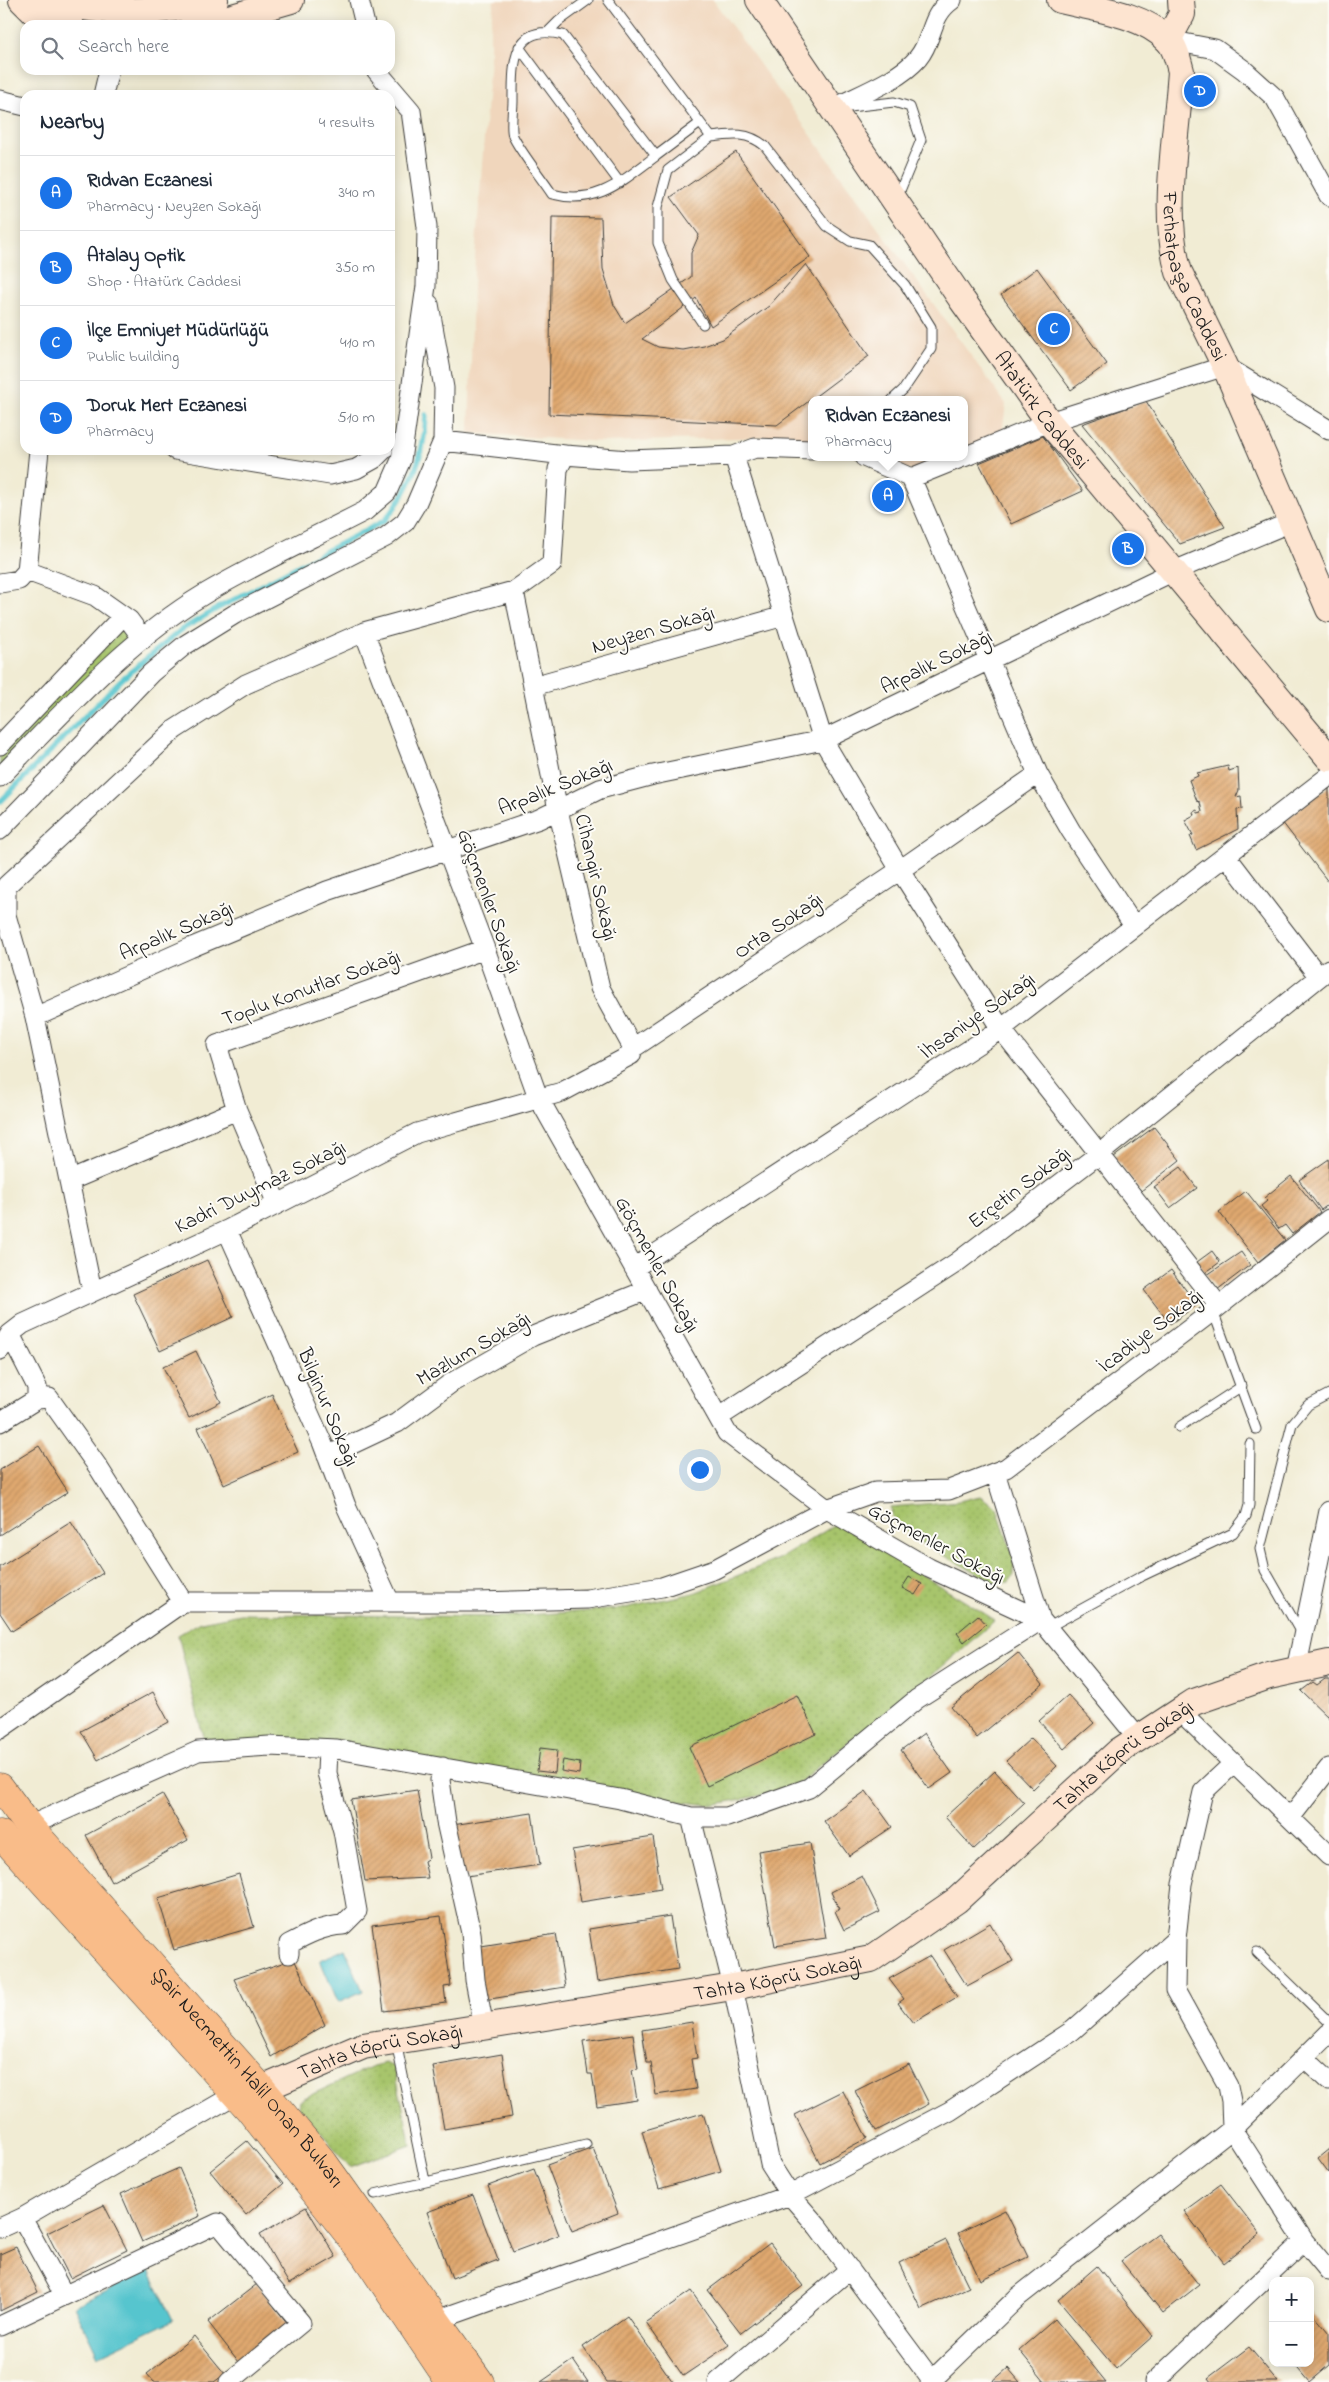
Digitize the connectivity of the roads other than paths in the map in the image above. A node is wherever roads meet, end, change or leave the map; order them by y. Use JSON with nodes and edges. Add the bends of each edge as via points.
{"nodes":[{"id":1,"x":22,"y":0,"type":"edge"},
{"id":2,"x":48,"y":0,"type":"edge"},
{"id":3,"x":215,"y":0,"type":"edge"},
{"id":4,"x":291,"y":0,"type":"edge"},
{"id":5,"x":359,"y":0,"type":"edge"},
{"id":6,"x":588,"y":0,"type":"edge"},
{"id":7,"x":608,"y":0,"type":"edge"},
{"id":8,"x":744,"y":0,"type":"edge"},
{"id":9,"x":759,"y":0,"type":"edge"},
{"id":10,"x":952,"y":0,"type":"edge"},
{"id":11,"x":1060,"y":0,"type":"edge"},
{"id":12,"x":1181,"y":0,"type":"edge"},
{"id":13,"x":67,"y":20,"type":"edge"},
{"id":14,"x":219,"y":20,"type":"edge"},
{"id":15,"x":364,"y":20,"type":"edge"},
{"id":16,"x":549,"y":32,"type":"junction"},
{"id":17,"x":783,"y":38,"type":"junction"},
{"id":18,"x":1168,"y":40,"type":"junction"},
{"id":19,"x":519,"y":48,"type":"junction"},
{"id":20,"x":108,"y":75,"type":"edge"},
{"id":21,"x":380,"y":75,"type":"edge"},
{"id":22,"x":104,"y":90,"type":"edge"},
{"id":23,"x":393,"y":90,"type":"edge"},
{"id":24,"x":395,"y":92,"type":"edge"},
{"id":25,"x":0,"y":100,"type":"edge"},
{"id":26,"x":20,"y":105,"type":"edge"},
{"id":27,"x":832,"y":109,"type":"junction"},
{"id":28,"x":700,"y":123,"type":"junction"},
{"id":29,"x":711,"y":137,"type":"junction"},
{"id":30,"x":656,"y":156,"type":"junction"},
{"id":31,"x":620,"y":183,"type":"junction"},
{"id":32,"x":1329,"y":196,"type":"edge"},
{"id":33,"x":896,"y":201,"type":"junction"},
{"id":34,"x":426,"y":286,"type":"junction"},
{"id":35,"x":704,"y":324,"type":"dead end"},
{"id":36,"x":1226,"y":366,"type":"junction"},
{"id":37,"x":896,"y":396,"type":"edge"},
{"id":38,"x":1050,"y":422,"type":"junction"},
{"id":39,"x":406,"y":426,"type":"junction"},
{"id":40,"x":1329,"y":430,"type":"edge"},
{"id":41,"x":395,"y":438,"type":"edge"},
{"id":42,"x":443,"y":441,"type":"junction"},
{"id":43,"x":808,"y":450,"type":"edge"},
{"id":44,"x":39,"y":455,"type":"edge"},
{"id":45,"x":207,"y":455,"type":"edge"},
{"id":46,"x":378,"y":455,"type":"edge"},
{"id":47,"x":565,"y":455,"type":"junction"},
{"id":48,"x":968,"y":455,"type":"edge"},
{"id":49,"x":734,"y":456,"type":"junction"},
{"id":50,"x":873,"y":461,"type":"edge"},
{"id":51,"x":954,"y":461,"type":"edge"},
{"id":52,"x":911,"y":478,"type":"junction"},
{"id":53,"x":1291,"y":522,"type":"junction"},
{"id":54,"x":27,"y":571,"type":"junction"},
{"id":55,"x":1174,"y":572,"type":"junction"},
{"id":56,"x":0,"y":583,"type":"edge"},
{"id":57,"x":514,"y":591,"type":"junction"},
{"id":58,"x":1329,"y":608,"type":"edge"},
{"id":59,"x":123,"y":616,"type":"junction"},
{"id":60,"x":784,"y":616,"type":"junction"},
{"id":61,"x":364,"y":632,"type":"junction"},
{"id":62,"x":143,"y":639,"type":"junction"},
{"id":63,"x":989,"y":661,"type":"junction"},
{"id":64,"x":533,"y":686,"type":"junction"},
{"id":65,"x":823,"y":740,"type":"junction"},
{"id":66,"x":0,"y":745,"type":"edge"},
{"id":67,"x":1329,"y":758,"type":"edge"},
{"id":68,"x":1038,"y":774,"type":"junction"},
{"id":69,"x":0,"y":776,"type":"edge"},
{"id":70,"x":1329,"y":776,"type":"edge"},
{"id":71,"x":558,"y":810,"type":"junction"},
{"id":72,"x":0,"y":830,"type":"edge"},
{"id":73,"x":447,"y":849,"type":"junction"},
{"id":74,"x":1227,"y":857,"type":"junction"},
{"id":75,"x":900,"y":870,"type":"junction"},
{"id":76,"x":3,"y":881,"type":"edge"},
{"id":77,"x":1134,"y":926,"type":"junction"},
{"id":78,"x":485,"y":949,"type":"junction"},
{"id":79,"x":1324,"y":973,"type":"edge"},
{"id":80,"x":35,"y":1016,"type":"junction"},
{"id":81,"x":1001,"y":1029,"type":"junction"},
{"id":82,"x":634,"y":1048,"type":"junction"},
{"id":83,"x":538,"y":1097,"type":"junction"},
{"id":84,"x":238,"y":1110,"type":"junction"},
{"id":85,"x":1099,"y":1154,"type":"junction"},
{"id":86,"x":69,"y":1181,"type":"junction"},
{"id":87,"x":278,"y":1204,"type":"junction"},
{"id":88,"x":1329,"y":1219,"type":"edge"},
{"id":89,"x":227,"y":1230,"type":"junction"},
{"id":90,"x":634,"y":1268,"type":"junction"},
{"id":91,"x":647,"y":1290,"type":"junction"},
{"id":92,"x":92,"y":1291,"type":"junction"},
{"id":93,"x":1216,"y":1308,"type":"junction"},
{"id":94,"x":10,"y":1334,"type":"junction"},
{"id":95,"x":0,"y":1350,"type":"edge"},
{"id":96,"x":1242,"y":1386,"type":"junction"},
{"id":97,"x":1329,"y":1394,"type":"edge"},
{"id":98,"x":37,"y":1399,"type":"junction"},
{"id":99,"x":719,"y":1417,"type":"junction"},
{"id":100,"x":0,"y":1422,"type":"edge"},
{"id":101,"x":1179,"y":1427,"type":"dead end"},
{"id":102,"x":1256,"y":1429,"type":"dead end"},
{"id":103,"x":1250,"y":1444,"type":"dead end"},
{"id":104,"x":327,"y":1456,"type":"junction"},
{"id":105,"x":995,"y":1472,"type":"junction"},
{"id":106,"x":827,"y":1509,"type":"junction"},
{"id":107,"x":1329,"y":1511,"type":"edge"},
{"id":108,"x":183,"y":1602,"type":"junction"},
{"id":109,"x":390,"y":1602,"type":"junction"},
{"id":110,"x":1044,"y":1624,"type":"junction"},
{"id":111,"x":1303,"y":1637,"type":"junction"},
{"id":112,"x":1329,"y":1663,"type":"edge"},
{"id":113,"x":1296,"y":1670,"type":"junction"},
{"id":114,"x":1180,"y":1711,"type":"junction"},
{"id":115,"x":0,"y":1730,"type":"edge"},
{"id":116,"x":1138,"y":1738,"type":"junction"},
{"id":117,"x":328,"y":1748,"type":"junction"},
{"id":118,"x":1234,"y":1763,"type":"junction"},
{"id":119,"x":443,"y":1767,"type":"junction"},
{"id":120,"x":1329,"y":1768,"type":"edge"},
{"id":121,"x":0,"y":1788,"type":"edge"},
{"id":122,"x":691,"y":1817,"type":"junction"},
{"id":123,"x":1290,"y":1818,"type":"junction"},
{"id":124,"x":10,"y":1839,"type":"edge"},
{"id":125,"x":1329,"y":1856,"type":"edge"},
{"id":126,"x":1176,"y":1939,"type":"junction"},
{"id":127,"x":1257,"y":1952,"type":"dead end"},
{"id":128,"x":290,"y":1954,"type":"dead end"},
{"id":129,"x":733,"y":1987,"type":"junction"},
{"id":130,"x":1329,"y":2022,"type":"edge"},
{"id":131,"x":484,"y":2026,"type":"junction"},
{"id":132,"x":1329,"y":2033,"type":"edge"},
{"id":133,"x":396,"y":2041,"type":"junction"},
{"id":134,"x":1304,"y":2058,"type":"junction"},
{"id":135,"x":1329,"y":2081,"type":"edge"},
{"id":136,"x":262,"y":2089,"type":"junction"},
{"id":137,"x":236,"y":2094,"type":"junction"},
{"id":138,"x":1232,"y":2129,"type":"junction"},
{"id":139,"x":586,"y":2144,"type":"dead end"},
{"id":140,"x":426,"y":2181,"type":"junction"},
{"id":141,"x":375,"y":2194,"type":"dead end"},
{"id":142,"x":790,"y":2195,"type":"junction"},
{"id":143,"x":22,"y":2218,"type":"junction"},
{"id":144,"x":0,"y":2228,"type":"edge"},
{"id":145,"x":1304,"y":2241,"type":"junction"},
{"id":146,"x":850,"y":2269,"type":"junction"},
{"id":147,"x":1329,"y":2271,"type":"edge"},
{"id":148,"x":64,"y":2295,"type":"junction"},
{"id":149,"x":437,"y":2320,"type":"junction"},
{"id":150,"x":0,"y":2326,"type":"edge"},
{"id":151,"x":932,"y":2381,"type":"edge"},
{"id":152,"x":229,"y":2382,"type":"edge"},
{"id":153,"x":450,"y":2382,"type":"edge"},
{"id":154,"x":480,"y":2382,"type":"edge"},
{"id":155,"x":718,"y":2382,"type":"edge"},
{"id":156,"x":1154,"y":2382,"type":"edge"}],
"edges":[{"from":1,"to":13,"type":"main road","via":[[34,12]]},
{"from":2,"to":3,"type":"main road","via":[[88,9],[132,13],[168,10]]},
{"from":4,"to":14,"type":"main road"},
{"from":5,"to":15,"type":"street"},
{"from":6,"to":16,"type":"lane"},
{"from":7,"to":28,"type":"lane"},
{"from":8,"to":17,"type":"main road"},
{"from":9,"to":17,"type":"main road"},
{"from":10,"to":27,"type":"street","via":[[940,11],[924,48],[914,62],[895,76]]},
{"from":11,"to":18,"type":"main road","name":"Ferhatpaşa Caddesi","via":[[1126,16]]},
{"from":12,"to":18,"type":"main road","via":[[1182,14]]},
{"from":16,"to":19,"type":"lane","via":[[532,34]]},
{"from":16,"to":30,"type":"lane","via":[[563,35]]},
{"from":17,"to":27,"type":"main road","name":"Atatürk Caddesi"},
{"from":18,"to":32,"type":"street","via":[[1215,49],[1275,98]]},
{"from":18,"to":36,"type":"main road","name":"Ferhatpaşa Caddesi","via":[[1177,55],[1181,72],[1171,219],[1174,256]]},
{"from":19,"to":31,"type":"lane"},
{"from":19,"to":31,"type":"lane","via":[[513,64],[513,135],[552,194],[567,198],[591,197]]},
{"from":20,"to":22,"type":"street"},
{"from":21,"to":23,"type":"street"},
{"from":24,"to":34,"type":"street","via":[[411,111],[427,227]]},
{"from":25,"to":26,"type":"street"},
{"from":27,"to":33,"type":"main road","name":"Atatürk Caddesi"},
{"from":27,"to":33,"type":"lane","via":[[894,102],[910,107],[921,140]]},
{"from":28,"to":29,"type":"lane"},
{"from":28,"to":30,"type":"lane"},
{"from":29,"to":35,"type":"lane","via":[[668,170],[658,207],[658,243],[673,280]]},
{"from":29,"to":37,"type":"lane","via":[[739,134],[755,138],[765,146],[827,226],[850,241],[869,245],[905,285],[931,327],[931,349]]},
{"from":30,"to":31,"type":"lane"},
{"from":33,"to":38,"type":"main road","name":"Atatürk Caddesi"},
{"from":34,"to":39,"type":"street"},
{"from":34,"to":42,"type":"street","via":[[444,388]]},
{"from":36,"to":38,"type":"street"},
{"from":36,"to":40,"type":"street"},
{"from":36,"to":53,"type":"main road","name":"Ferhatpaşa Caddesi"},
{"from":38,"to":48,"type":"street"},
{"from":38,"to":55,"type":"main road","name":"Atatürk Caddesi"},
{"from":39,"to":41,"type":"street"},
{"from":39,"to":62,"type":"street","via":[[401,460],[387,492],[365,511],[203,595]]},
{"from":42,"to":47,"type":"street"},
{"from":42,"to":72,"type":"street","via":[[405,522],[386,537],[235,614],[185,645],[151,672]]},
{"from":43,"to":49,"type":"street","via":[[754,448]]},
{"from":44,"to":54,"type":"street"},
{"from":45,"to":46,"type":"street","via":[[330,475],[356,469]]},
{"from":47,"to":49,"type":"street","via":[[629,460]]},
{"from":47,"to":57,"type":"street","via":[[558,469],[552,564]]},
{"from":49,"to":60,"type":"street"},
{"from":50,"to":52,"type":"street"},
{"from":51,"to":52,"type":"street"},
{"from":52,"to":63,"type":"street"},
{"from":53,"to":55,"type":"street","name":"Arpalık Sokağı"},
{"from":53,"to":58,"type":"main road","name":"Ferhatpaşa Caddesi"},
{"from":54,"to":56,"type":"street","via":[[19,580]]},
{"from":54,"to":59,"type":"street","via":[[95,596]]},
{"from":55,"to":63,"type":"street","name":"Arpalık Sokağı"},
{"from":55,"to":67,"type":"main road","name":"Atatürk Caddesi"},
{"from":57,"to":61,"type":"street"},
{"from":57,"to":64,"type":"street","name":"Cihangir Sokağı"},
{"from":59,"to":62,"type":"street"},
{"from":59,"to":66,"type":"street"},
{"from":60,"to":64,"type":"street","name":"Neyzen Sokağı"},
{"from":60,"to":65,"type":"street"},
{"from":61,"to":73,"type":"street","name":"Göçmenler Sokağı"},
{"from":61,"to":76,"type":"street","via":[[246,684],[174,730]]},
{"from":62,"to":69,"type":"street"},
{"from":63,"to":65,"type":"street","name":"Arpalık Sokağı"},
{"from":63,"to":68,"type":"street"},
{"from":64,"to":71,"type":"street","name":"Cihangir Sokağı"},
{"from":65,"to":71,"type":"street","name":"Arpalık Sokağı","via":[[628,781],[600,789]]},
{"from":65,"to":75,"type":"street"},
{"from":68,"to":75,"type":"street","name":"Orta Sokağı"},
{"from":68,"to":77,"type":"street","via":[[1071,832]]},
{"from":70,"to":74,"type":"street","name":"İhsaniye Sokağı"},
{"from":71,"to":73,"type":"street","name":"Arpalık Sokağı"},
{"from":71,"to":82,"type":"street","name":"Cihangir Sokağı","via":[[600,988]]},
{"from":73,"to":78,"type":"street","name":"Göçmenler Sokağı"},
{"from":73,"to":80,"type":"street","name":"Arpalık Sokağı","via":[[327,891]]},
{"from":74,"to":77,"type":"street","name":"İhsaniye Sokağı"},
{"from":74,"to":79,"type":"street"},
{"from":75,"to":81,"type":"street"},
{"from":75,"to":82,"type":"street","name":"Orta Sokağı"},
{"from":76,"to":80,"type":"street","via":[[6,915]]},
{"from":77,"to":81,"type":"street","name":"İhsaniye Sokağı"},
{"from":78,"to":83,"type":"street","name":"Göçmenler Sokağı"},
{"from":78,"to":84,"type":"street","name":"Toplu Konutlar Sokağı","via":[[216,1044]]},
{"from":79,"to":85,"type":"street","name":"Erçetin Sokağı"},
{"from":80,"to":86,"type":"street"},
{"from":81,"to":85,"type":"street"},
{"from":81,"to":90,"type":"street","name":"İhsaniye Sokağı"},
{"from":82,"to":83,"type":"street","name":"Orta Sokağı","via":[[631,1055],[562,1092]]},
{"from":83,"to":87,"type":"street","name":"Kadri Duymaz Sokağı","via":[[417,1133]]},
{"from":83,"to":90,"type":"street","name":"Göçmenler Sokağı"},
{"from":84,"to":86,"type":"street"},
{"from":84,"to":87,"type":"street","name":"Toplu Konutlar Sokağı"},
{"from":85,"to":93,"type":"street"},
{"from":85,"to":99,"type":"street","name":"Erçetin Sokağı","via":[[956,1263]]},
{"from":86,"to":92,"type":"street"},
{"from":87,"to":89,"type":"street","name":"Kadri Duymaz Sokağı"},
{"from":88,"to":93,"type":"street","name":"İcadiye Sokağı"},
{"from":89,"to":92,"type":"street","name":"Kadri Duymaz Sokağı"},
{"from":89,"to":104,"type":"street","name":"Bilginur Sokağı"},
{"from":90,"to":91,"type":"street","name":"Göçmenler Sokağı"},
{"from":91,"to":99,"type":"street","name":"Göçmenler Sokağı"},
{"from":91,"to":104,"type":"street","name":"Mazlum Sokağı","via":[[533,1336],[451,1383],[397,1423]]},
{"from":92,"to":94,"type":"street","name":"Kadri Duymaz Sokağı","via":[[23,1324]]},
{"from":93,"to":96,"type":"lane"},
{"from":93,"to":105,"type":"street","name":"İcadiye Sokağı","via":[[1006,1468]]},
{"from":94,"to":95,"type":"street","name":"Kadri Duymaz Sokağı"},
{"from":94,"to":98,"type":"street","via":[[37,1387]]},
{"from":96,"to":101,"type":"lane"},
{"from":96,"to":102,"type":"lane"},
{"from":97,"to":111,"type":"lane","via":[[1308,1405],[1292,1424],[1260,1550],[1265,1570]]},
{"from":98,"to":100,"type":"street"},
{"from":98,"to":108,"type":"street","via":[[49,1398],[98,1467]]},
{"from":99,"to":106,"type":"street","name":"Göçmenler Sokağı","via":[[727,1433]]},
{"from":103,"to":110,"type":"lane","via":[[1249,1505],[1246,1516],[1232,1533]]},
{"from":104,"to":109,"type":"street","name":"Bilginur Sokağı"},
{"from":105,"to":106,"type":"street","name":"İcadiye Sokağı","via":[[950,1490],[875,1492]]},
{"from":105,"to":110,"type":"street"},
{"from":106,"to":109,"type":"street","name":"İcadiye Sokağı","via":[[715,1569],[662,1587],[587,1599]]},
{"from":106,"to":110,"type":"street","name":"Göçmenler Sokağı","via":[[929,1568]]},
{"from":107,"to":111,"type":"street"},
{"from":108,"to":109,"type":"street","name":"İcadiye Sokağı"},
{"from":108,"to":115,"type":"street"},
{"from":110,"to":116,"type":"street","name":"Göçmenler Sokağı"},
{"from":110,"to":122,"type":"street","via":[[917,1700],[809,1788],[727,1817]]},
{"from":111,"to":113,"type":"street"},
{"from":112,"to":113,"type":"main road","name":"Tahta Köprü Sokağı"},
{"from":113,"to":114,"type":"main road","name":"Tahta Köprü Sokağı","via":[[1194,1702]]},
{"from":114,"to":116,"type":"main road","name":"Tahta Köprü Sokağı"},
{"from":114,"to":118,"type":"street"},
{"from":116,"to":129,"type":"main road","name":"Tahta Köprü Sokağı","via":[[1119,1751],[957,1900],[871,1959]]},
{"from":117,"to":119,"type":"street"},
{"from":117,"to":124,"type":"street","via":[[269,1746],[198,1752]]},
{"from":117,"to":128,"type":"street","via":[[327,1773],[343,1831],[357,1910],[343,1925],[315,1931],[288,1944]]},
{"from":118,"to":123,"type":"street"},
{"from":118,"to":126,"type":"street","via":[[1203,1792],[1182,1884]]},
{"from":119,"to":122,"type":"street","via":[[620,1799]]},
{"from":119,"to":131,"type":"street","via":[[440,1780],[446,1822],[471,1933],[475,1980]]},
{"from":120,"to":123,"type":"street"},
{"from":121,"to":124,"type":"main road","name":"Şair Necmettin Halil Onan Bulvarı"},
{"from":122,"to":129,"type":"street"},
{"from":123,"to":125,"type":"street"},
{"from":124,"to":136,"type":"main road","name":"Şair Necmettin Halil Onan Bulvarı"},
{"from":124,"to":137,"type":"main road","name":"Şair Necmettin Halil Onan Bulvarı"},
{"from":126,"to":138,"type":"street","via":[[1176,1990],[1228,2086]]},
{"from":126,"to":142,"type":"street","via":[[1072,2031],[950,2111]]},
{"from":127,"to":130,"type":"lane"},
{"from":129,"to":131,"type":"main road","name":"Tahta Köprü Sokağı"},
{"from":129,"to":142,"type":"street","via":[[770,2164]]},
{"from":131,"to":133,"type":"main road","name":"Tahta Köprü Sokağı"},
{"from":132,"to":134,"type":"street"},
{"from":133,"to":136,"type":"main road","name":"Tahta Köprü Sokağı","via":[[364,2046]]},
{"from":133,"to":140,"type":"lane"},
{"from":134,"to":135,"type":"street"},
{"from":134,"to":138,"type":"street"},
{"from":136,"to":149,"type":"main road","name":"Şair Necmettin Halil Onan Bulvarı","via":[[324,2163]]},
{"from":137,"to":143,"type":"street"},
{"from":137,"to":153,"type":"main road","name":"Şair Necmettin Halil Onan Bulvarı","via":[[331,2210]]},
{"from":138,"to":145,"type":"street"},
{"from":138,"to":151,"type":"street","via":[[1018,2297]]},
{"from":139,"to":140,"type":"lane"},
{"from":140,"to":141,"type":"lane"},
{"from":142,"to":146,"type":"street"},
{"from":142,"to":149,"type":"street"},
{"from":143,"to":144,"type":"street"},
{"from":143,"to":148,"type":"street"},
{"from":145,"to":147,"type":"street"},
{"from":145,"to":156,"type":"street"},
{"from":146,"to":151,"type":"street"},
{"from":146,"to":155,"type":"street"},
{"from":148,"to":150,"type":"street"},
{"from":148,"to":152,"type":"street","via":[[218,2223],[301,2322]]},
{"from":149,"to":154,"type":"main road","name":"Şair Necmettin Halil Onan Bulvarı"}]}
